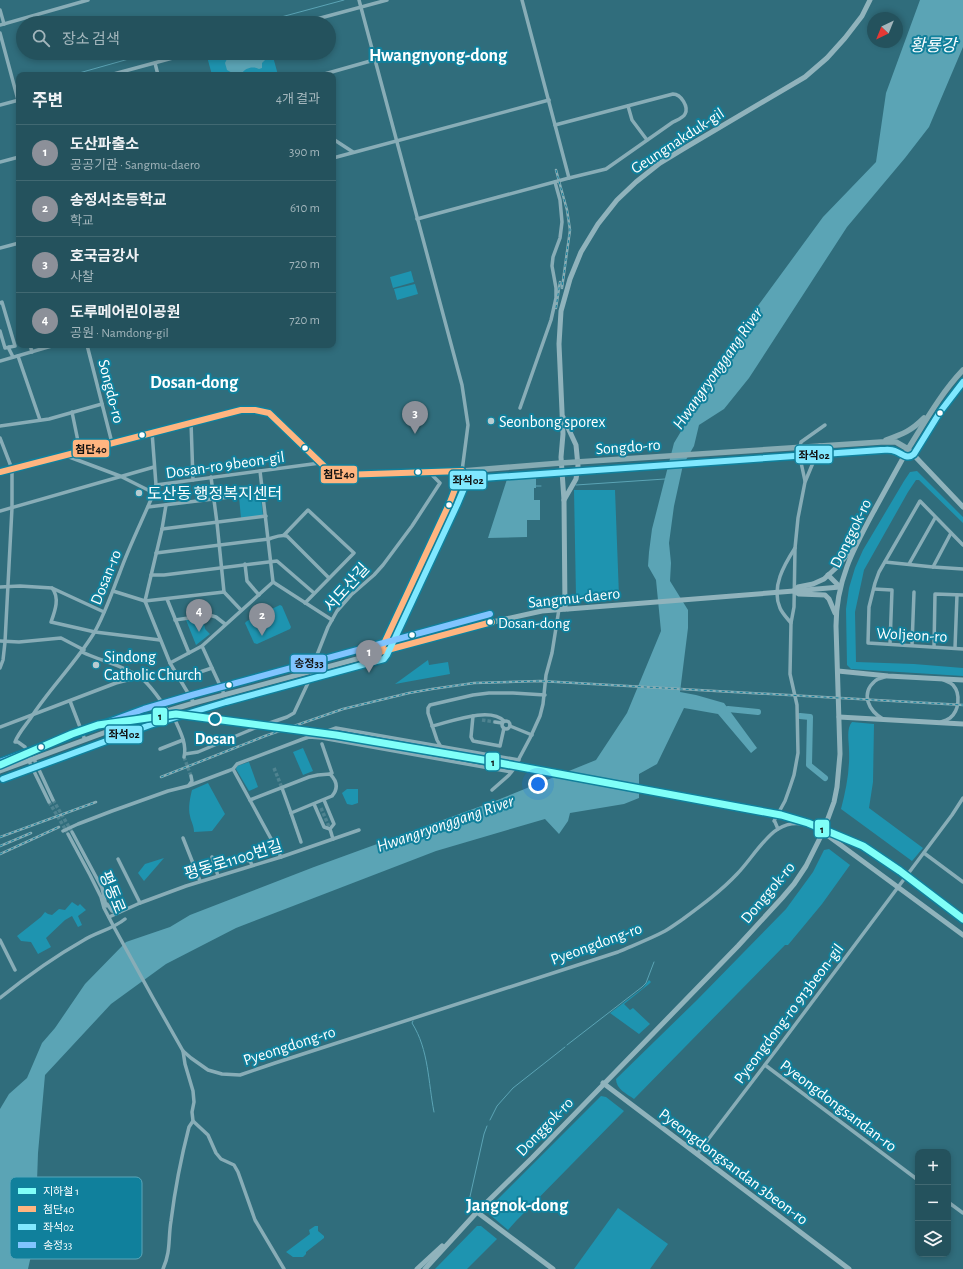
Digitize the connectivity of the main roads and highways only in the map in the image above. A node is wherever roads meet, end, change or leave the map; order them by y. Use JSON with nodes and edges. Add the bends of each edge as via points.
{"nodes":[{"id":1,"x":870,"y":0,"type":"edge"},
{"id":2,"x":963,"y":370,"type":"edge"},
{"id":3,"x":931,"y":411,"type":"junction"},
{"id":4,"x":562,"y":416,"type":"junction"},
{"id":5,"x":882,"y":442,"type":"junction"},
{"id":6,"x":908,"y":449,"type":"junction"},
{"id":7,"x":561,"y":464,"type":"junction"},
{"id":8,"x":0,"y":472,"type":"edge"},
{"id":9,"x":564,"y":500,"type":"junction"},
{"id":10,"x":963,"y":507,"type":"edge"},
{"id":11,"x":856,"y":544,"type":"junction"},
{"id":12,"x":828,"y":575,"type":"junction"},
{"id":13,"x":840,"y":587,"type":"junction"},
{"id":14,"x":794,"y":591,"type":"junction"},
{"id":15,"x":564,"y":609,"type":"junction"},
{"id":16,"x":836,"y":615,"type":"junction"},
{"id":17,"x":838,"y":671,"type":"junction"},
{"id":18,"x":963,"y":680,"type":"edge"},
{"id":19,"x":839,"y":717,"type":"junction"},
{"id":20,"x":963,"y":724,"type":"edge"},
{"id":21,"x":0,"y":771,"type":"edge"},
{"id":22,"x":823,"y":832,"type":"junction"},
{"id":23,"x":963,"y":935,"type":"edge"},
{"id":24,"x":603,"y":1083,"type":"junction"},
{"id":25,"x":477,"y":1212,"type":"junction"},
{"id":26,"x":457,"y":1233,"type":"junction"},
{"id":27,"x":417,"y":1269,"type":"edge"},
{"id":28,"x":425,"y":1269,"type":"edge"},
{"id":29,"x":553,"y":1269,"type":"edge"},
{"id":30,"x":849,"y":1269,"type":"edge"}],
"edges":[{"from":1,"to":4,"type":"main road","name":"Geungnakduk-gil","via":[[862,16],[845,38],[805,77],[660,163],[617,200],[598,224],[578,259],[561,311],[558,344]]},
{"from":2,"to":3,"type":"main road","name":"Donggok-ro"},
{"from":3,"to":5,"type":"main road","via":[[914,428]]},
{"from":3,"to":6,"type":"main road","name":"Donggok-ro"},
{"from":4,"to":7,"type":"main road","name":"Geungnakduk-gil"},
{"from":4,"to":9,"type":"main road","via":[[574,439],[578,466],[576,479]]},
{"from":5,"to":6,"type":"main road","name":"Songdo-ro","via":[[896,442]]},
{"from":5,"to":7,"type":"main road","name":"Songdo-ro","bridge":true},
{"from":6,"to":10,"type":"main road"},
{"from":6,"to":11,"type":"main road","name":"Donggok-ro"},
{"from":7,"to":8,"type":"main road","name":"Songdo-ro","via":[[344,476],[330,471],[269,414],[255,409],[191,422]]},
{"from":7,"to":9,"type":"main road","name":"Geungnakduk-gil"},
{"from":9,"to":15,"type":"main road","name":"Geungnakduk-gil"},
{"from":11,"to":12,"type":"main road"},
{"from":11,"to":13,"type":"main road","name":"Donggok-ro"},
{"from":12,"to":13,"type":"main road"},
{"from":12,"to":14,"type":"main road"},
{"from":13,"to":14,"type":"main road","name":"Sangmu-daero"},
{"from":13,"to":16,"type":"main road","name":"Donggok-ro"},
{"from":14,"to":15,"type":"main road","name":"Sangmu-daero","bridge":true},
{"from":14,"to":16,"type":"main road","via":[[799,594],[825,595]]},
{"from":15,"to":21,"type":"main road","name":"Sangmu-daero","via":[[496,621],[224,694],[147,717]]},
{"from":16,"to":17,"type":"main road","name":"Donggok-ro"},
{"from":17,"to":18,"type":"main road"},
{"from":17,"to":19,"type":"main road","name":"Donggok-ro"},
{"from":19,"to":20,"type":"main road"},
{"from":19,"to":22,"type":"main road","name":"Donggok-ro","via":[[840,754],[837,787]]},
{"from":22,"to":23,"type":"main road","name":"Pyeongdong-ro"},
{"from":22,"to":24,"type":"main road","name":"Donggok-ro","via":[[806,866],[782,898]]},
{"from":24,"to":25,"type":"main road","name":"Donggok-ro"},
{"from":24,"to":30,"type":"main road","name":"Pyeongdongsandan 3beon-ro"},
{"from":25,"to":26,"type":"main road","name":"Donggok-ro"},
{"from":25,"to":29,"type":"main road"},
{"from":26,"to":27,"type":"main road","name":"Donggok-ro"},
{"from":26,"to":28,"type":"main road","name":"Donggok-ro"}]}
